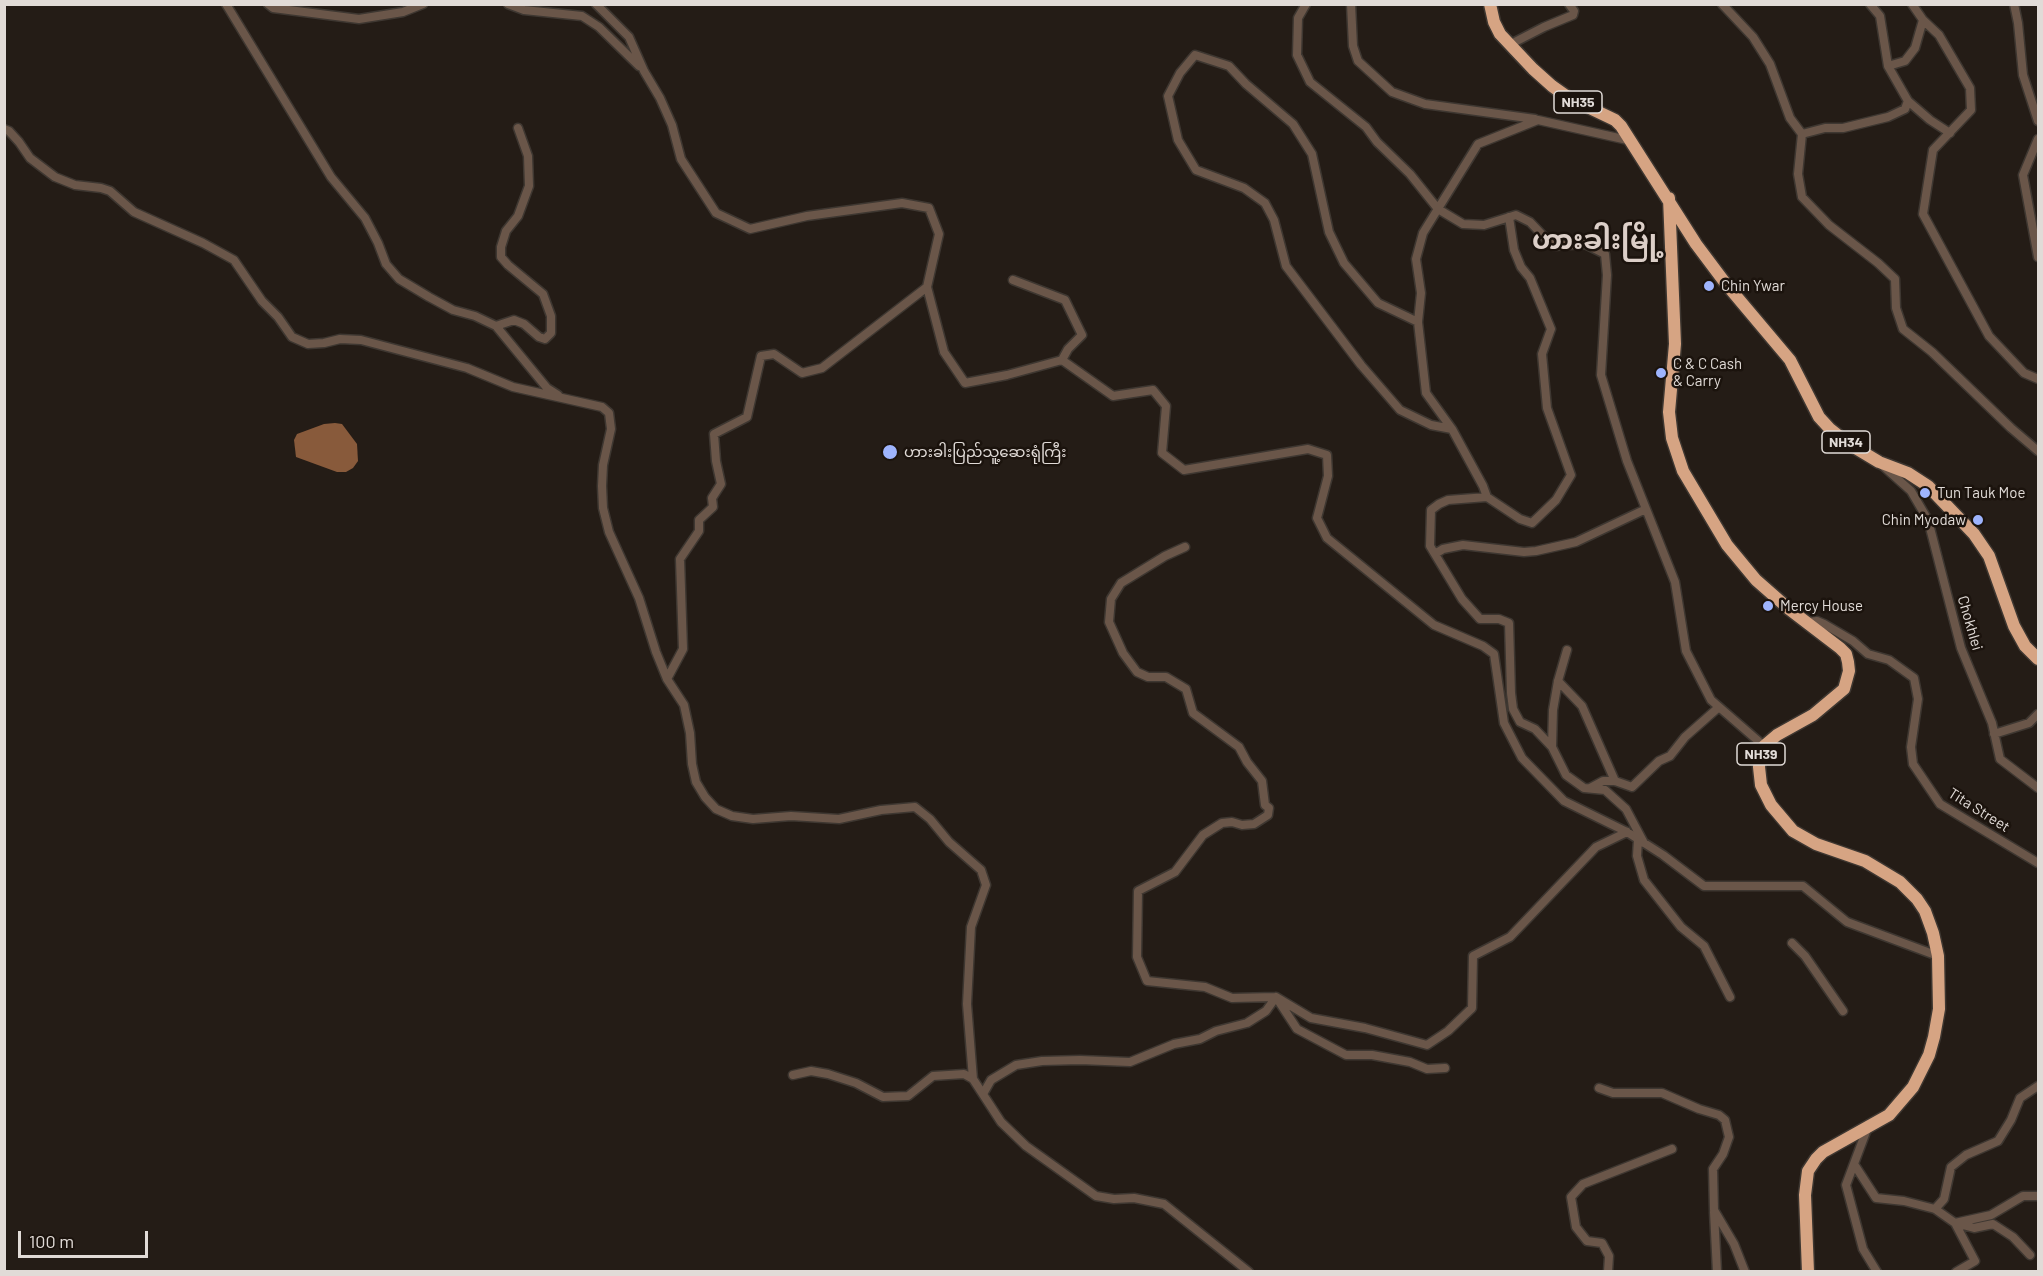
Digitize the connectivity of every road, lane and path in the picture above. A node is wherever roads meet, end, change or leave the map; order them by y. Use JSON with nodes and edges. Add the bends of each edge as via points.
{"nodes":[{"id":1,"x":226,"y":4,"type":"edge"},
{"id":2,"x":268,"y":4,"type":"edge"},
{"id":3,"x":423,"y":4,"type":"edge"},
{"id":4,"x":508,"y":4,"type":"edge"},
{"id":5,"x":596,"y":4,"type":"edge"},
{"id":6,"x":1305,"y":4,"type":"edge"},
{"id":7,"x":1352,"y":4,"type":"edge"},
{"id":8,"x":1490,"y":4,"type":"edge"},
{"id":9,"x":1569,"y":4,"type":"edge"},
{"id":10,"x":1722,"y":4,"type":"edge"},
{"id":11,"x":1870,"y":4,"type":"edge"},
{"id":12,"x":1912,"y":4,"type":"edge"},
{"id":13,"x":2014,"y":4,"type":"edge"},
{"id":14,"x":1923,"y":20,"type":"junction"},
{"id":15,"x":1509,"y":45,"type":"junction"},
{"id":16,"x":1888,"y":66,"type":"junction"},
{"id":17,"x":644,"y":71,"type":"junction"},
{"id":18,"x":1908,"y":101,"type":"junction"},
{"id":19,"x":1538,"y":120,"type":"junction"},
{"id":20,"x":2038,"y":121,"type":"edge"},
{"id":21,"x":518,"y":128,"type":"dead end"},
{"id":22,"x":4,"y":129,"type":"edge"},
{"id":23,"x":1950,"y":133,"type":"junction"},
{"id":24,"x":1802,"y":134,"type":"junction"},
{"id":25,"x":2038,"y":140,"type":"edge"},
{"id":26,"x":1632,"y":141,"type":"junction"},
{"id":27,"x":1669,"y":198,"type":"junction"},
{"id":28,"x":1438,"y":209,"type":"junction"},
{"id":29,"x":1509,"y":218,"type":"junction"},
{"id":30,"x":2038,"y":257,"type":"edge"},
{"id":31,"x":1013,"y":280,"type":"dead end"},
{"id":32,"x":927,"y":287,"type":"junction"},
{"id":33,"x":1418,"y":322,"type":"junction"},
{"id":34,"x":496,"y":326,"type":"junction"},
{"id":35,"x":1062,"y":360,"type":"junction"},
{"id":36,"x":2038,"y":379,"type":"edge"},
{"id":37,"x":564,"y":398,"type":"junction"},
{"id":38,"x":1452,"y":429,"type":"junction"},
{"id":39,"x":2038,"y":451,"type":"edge"},
{"id":40,"x":1879,"y":462,"type":"junction"},
{"id":41,"x":1487,"y":497,"type":"junction"},
{"id":42,"x":1646,"y":509,"type":"junction"},
{"id":43,"x":1185,"y":547,"type":"dead end"},
{"id":44,"x":1435,"y":554,"type":"junction"},
{"id":45,"x":1808,"y":622,"type":"junction"},
{"id":46,"x":1567,"y":650,"type":"dead end"},
{"id":47,"x":2038,"y":659,"type":"edge"},
{"id":48,"x":668,"y":679,"type":"junction"},
{"id":49,"x":1558,"y":681,"type":"junction"},
{"id":50,"x":1719,"y":707,"type":"junction"},
{"id":51,"x":2038,"y":714,"type":"edge"},
{"id":52,"x":1994,"y":734,"type":"junction"},
{"id":53,"x":1764,"y":746,"type":"junction"},
{"id":54,"x":1552,"y":747,"type":"junction"},
{"id":55,"x":1615,"y":781,"type":"junction"},
{"id":56,"x":1590,"y":788,"type":"junction"},
{"id":57,"x":2038,"y":788,"type":"edge"},
{"id":58,"x":1627,"y":832,"type":"junction"},
{"id":59,"x":1641,"y":841,"type":"junction"},
{"id":60,"x":2038,"y":863,"type":"edge"},
{"id":61,"x":1791,"y":943,"type":"dead end"},
{"id":62,"x":1938,"y":956,"type":"junction"},
{"id":63,"x":1276,"y":997,"type":"junction"},
{"id":64,"x":1730,"y":997,"type":"dead end"},
{"id":65,"x":1843,"y":1011,"type":"dead end"},
{"id":66,"x":1445,"y":1068,"type":"dead end"},
{"id":67,"x":793,"y":1075,"type":"dead end"},
{"id":68,"x":973,"y":1079,"type":"junction"},
{"id":69,"x":2038,"y":1086,"type":"edge"},
{"id":70,"x":1599,"y":1088,"type":"dead end"},
{"id":71,"x":983,"y":1094,"type":"junction"},
{"id":72,"x":1867,"y":1129,"type":"junction"},
{"id":73,"x":1672,"y":1149,"type":"dead end"},
{"id":74,"x":1854,"y":1164,"type":"junction"},
{"id":75,"x":2038,"y":1196,"type":"edge"},
{"id":76,"x":1935,"y":1209,"type":"junction"},
{"id":77,"x":1714,"y":1210,"type":"junction"},
{"id":78,"x":1955,"y":1223,"type":"junction"},
{"id":79,"x":2030,"y":1256,"type":"dead end"},
{"id":80,"x":1249,"y":1272,"type":"edge"},
{"id":81,"x":1608,"y":1272,"type":"edge"},
{"id":82,"x":1717,"y":1272,"type":"edge"},
{"id":83,"x":1745,"y":1272,"type":"edge"},
{"id":84,"x":1808,"y":1272,"type":"edge"},
{"id":85,"x":1877,"y":1272,"type":"edge"},
{"id":86,"x":1956,"y":1272,"type":"edge"}],
"edges":[{"from":1,"to":34,"type":"street","via":[[331,177],[365,218],[386,264],[399,279],[429,297]]},
{"from":2,"to":3,"type":"street","via":[[273,8],[359,19],[403,12]]},
{"from":4,"to":17,"type":"street","via":[[524,10],[582,16],[599,27]]},
{"from":5,"to":17,"type":"street","via":[[629,37]]},
{"from":6,"to":28,"type":"street","via":[[1298,18],[1297,55],[1311,82],[1366,128]]},
{"from":7,"to":19,"type":"street","via":[[1353,46],[1358,61],[1392,92],[1425,104]]},
{"from":8,"to":15,"type":"highway","number":"NH35","via":[[1494,22]]},
{"from":9,"to":15,"type":"street","via":[[1574,15]]},
{"from":10,"to":24,"type":"street","via":[[1753,37],[1770,64],[1790,118]]},
{"from":11,"to":16,"type":"street","via":[[1880,16]]},
{"from":12,"to":14,"type":"street"},
{"from":13,"to":20,"type":"street","via":[[2023,75]]},
{"from":14,"to":16,"type":"street","via":[[1915,48],[1905,61]]},
{"from":14,"to":23,"type":"street","via":[[1939,35],[1970,88],[1971,110]]},
{"from":15,"to":26,"type":"highway","number":"NH35","via":[[1552,86],[1615,120]]},
{"from":16,"to":18,"type":"street"},
{"from":17,"to":32,"type":"street","via":[[672,125],[681,159],[716,213],[750,229],[807,216],[902,203],[929,208],[939,234]]},
{"from":18,"to":23,"type":"street"},
{"from":18,"to":24,"type":"street","via":[[1905,109],[1888,117]]},
{"from":19,"to":26,"type":"street"},
{"from":19,"to":28,"type":"street","via":[[1478,144]]},
{"from":21,"to":34,"type":"street","via":[[528,156],[529,186],[518,216],[506,231],[501,257],[543,294],[551,316],[551,333],[545,339],[539,338],[514,320]]},
{"from":22,"to":37,"type":"street","via":[[30,158],[55,177],[110,191],[134,212],[234,260],[292,337],[308,344],[361,340],[467,368],[513,387]]},
{"from":23,"to":36,"type":"street","via":[[1933,150],[1923,214],[1989,336],[2024,373]]},
{"from":24,"to":39,"type":"street","via":[[1798,174],[1802,197],[1829,225],[1895,279],[1896,308],[1903,329]]},
{"from":25,"to":30,"type":"street","via":[[2023,175]]},
{"from":26,"to":27,"type":"highway","number":"NH35"},
{"from":27,"to":40,"type":"highway","number":"NH34","via":[[1696,244],[1790,360],[1819,417],[1849,444]]},
{"from":27,"to":45,"type":"highway","number":"NH39","via":[[1675,344],[1669,412],[1675,452],[1691,488],[1727,544],[1756,580]]},
{"from":28,"to":29,"type":"street","via":[[1463,224],[1484,225]]},
{"from":28,"to":33,"type":"street","via":[[1423,233],[1416,259],[1421,293]]},
{"from":29,"to":41,"type":"street","via":[[1514,250],[1551,328],[1542,354],[1547,408],[1571,475],[1556,500],[1532,523]]},
{"from":29,"to":42,"type":"street","via":[[1516,215],[1530,222],[1553,246],[1586,244],[1605,255],[1601,375]]},
{"from":31,"to":35,"type":"street","via":[[1065,300],[1082,335]]},
{"from":32,"to":35,"type":"street","via":[[944,352],[965,383]]},
{"from":32,"to":48,"type":"street","via":[[822,368],[802,373],[774,354],[761,356],[747,417],[714,434],[721,484],[712,498],[712,507],[699,519],[699,531],[680,559],[683,649]]},
{"from":33,"to":38,"type":"street","via":[[1426,393]]},
{"from":33,"to":38,"type":"street","via":[[1378,303],[1344,263],[1329,232],[1312,154],[1293,124],[1229,66],[1195,55],[1168,96],[1178,140],[1196,170],[1244,188],[1265,203],[1274,220],[1286,266],[1361,364],[1400,410],[1431,425]]},
{"from":34,"to":37,"type":"street","via":[[547,388]]},
{"from":35,"to":58,"type":"street","via":[[1113,396],[1153,390],[1166,406],[1162,453],[1184,470],[1308,449],[1327,455],[1329,476],[1317,518],[1327,538],[1434,625],[1494,654],[1504,723],[1522,758],[1564,801]]},
{"from":37,"to":48,"type":"street","via":[[602,407],[609,414],[603,508]]},
{"from":38,"to":41,"type":"street"},
{"from":40,"to":47,"type":"highway","number":"NH34","via":[[1928,486],[1974,534],[1989,556],[2014,626]]},
{"from":40,"to":52,"type":"street","name":"Chokhlei","via":[[1911,491],[1928,520],[1961,648]]},
{"from":41,"to":44,"type":"street","via":[[1448,500],[1431,510],[1431,546]]},
{"from":42,"to":44,"type":"street","via":[[1576,542],[1536,551],[1463,545]]},
{"from":42,"to":50,"type":"street","via":[[1675,582],[1686,651],[1711,700]]},
{"from":43,"to":63,"type":"street","via":[[1121,583],[1111,599],[1109,622],[1137,672],[1166,677],[1186,689],[1193,713],[1239,747],[1262,781],[1265,805],[1269,808],[1268,815],[1254,824],[1222,823],[1203,836],[1175,872],[1138,891],[1137,957],[1147,981],[1205,987],[1232,998]]},
{"from":44,"to":54,"type":"street","via":[[1462,599],[1480,620],[1499,618],[1509,623],[1513,709],[1520,722],[1535,729]]},
{"from":45,"to":53,"type":"highway","number":"NH39","via":[[1846,654],[1848,681],[1829,703]]},
{"from":45,"to":60,"type":"street","name":"Tita Street","via":[[1824,624],[1868,654],[1889,660],[1914,678],[1918,699],[1911,747],[1913,764],[1940,804]]},
{"from":46,"to":49,"type":"street"},
{"from":48,"to":68,"type":"street","via":[[684,705],[696,782],[716,809],[753,819],[839,819],[915,807],[981,870],[986,885],[971,927],[967,1004]]},
{"from":49,"to":54,"type":"street"},
{"from":49,"to":55,"type":"street","via":[[1582,706]]},
{"from":50,"to":53,"type":"street"},
{"from":50,"to":55,"type":"street","via":[[1632,787]]},
{"from":51,"to":52,"type":"street","via":[[2029,723]]},
{"from":52,"to":57,"type":"street","name":"Chokhlei","via":[[2000,759]]},
{"from":53,"to":62,"type":"highway","number":"NH39","via":[[1759,767],[1761,785],[1771,805],[1803,838],[1866,861],[1900,882],[1925,911]]},
{"from":54,"to":56,"type":"street","via":[[1566,775]]},
{"from":55,"to":56,"type":"street","via":[[1603,781]]},
{"from":56,"to":59,"type":"street","via":[[1605,790],[1626,809]]},
{"from":58,"to":59,"type":"street"},
{"from":58,"to":63,"type":"street","via":[[1596,847],[1510,937],[1473,956],[1472,1008],[1448,1032],[1427,1045],[1311,1018]]},
{"from":59,"to":62,"type":"street","via":[[1704,886],[1803,885],[1847,922]]},
{"from":59,"to":64,"type":"street","via":[[1637,856],[1644,880],[1681,927],[1704,946]]},
{"from":61,"to":65,"type":"street","via":[[1805,956]]},
{"from":62,"to":72,"type":"highway","number":"NH39","via":[[1939,1009],[1929,1056],[1901,1103]]},
{"from":63,"to":66,"type":"street","via":[[1297,1029],[1346,1055],[1372,1055],[1427,1069]]},
{"from":63,"to":71,"type":"street","via":[[1266,1011],[1247,1023],[1174,1044],[1130,1062],[1016,1065],[991,1080]]},
{"from":67,"to":68,"type":"street","via":[[811,1071],[828,1074],[884,1097],[908,1096],[933,1076],[964,1074]]},
{"from":68,"to":71,"type":"street"},
{"from":69,"to":76,"type":"street","via":[[2020,1098],[1998,1140],[1951,1167],[1944,1199]]},
{"from":70,"to":77,"type":"street","via":[[1613,1093],[1662,1093],[1725,1120],[1729,1137],[1713,1169]]},
{"from":71,"to":80,"type":"street","via":[[1001,1122],[1026,1146],[1096,1196],[1164,1203]]},
{"from":72,"to":74,"type":"street"},
{"from":72,"to":84,"type":"highway","number":"NH39","via":[[1823,1152],[1808,1171]]},
{"from":73,"to":81,"type":"street","via":[[1583,1184],[1571,1197],[1576,1227],[1587,1241],[1602,1243],[1609,1256]]},
{"from":74,"to":76,"type":"street","via":[[1876,1198]]},
{"from":74,"to":85,"type":"street","via":[[1846,1185],[1863,1249]]},
{"from":75,"to":78,"type":"street","via":[[2023,1196],[1991,1215]]},
{"from":76,"to":78,"type":"street"},
{"from":77,"to":82,"type":"street"},
{"from":77,"to":83,"type":"street"},
{"from":78,"to":79,"type":"street","via":[[1974,1228],[1993,1224],[2013,1237]]},
{"from":78,"to":86,"type":"street","via":[[1975,1261]]}]}
